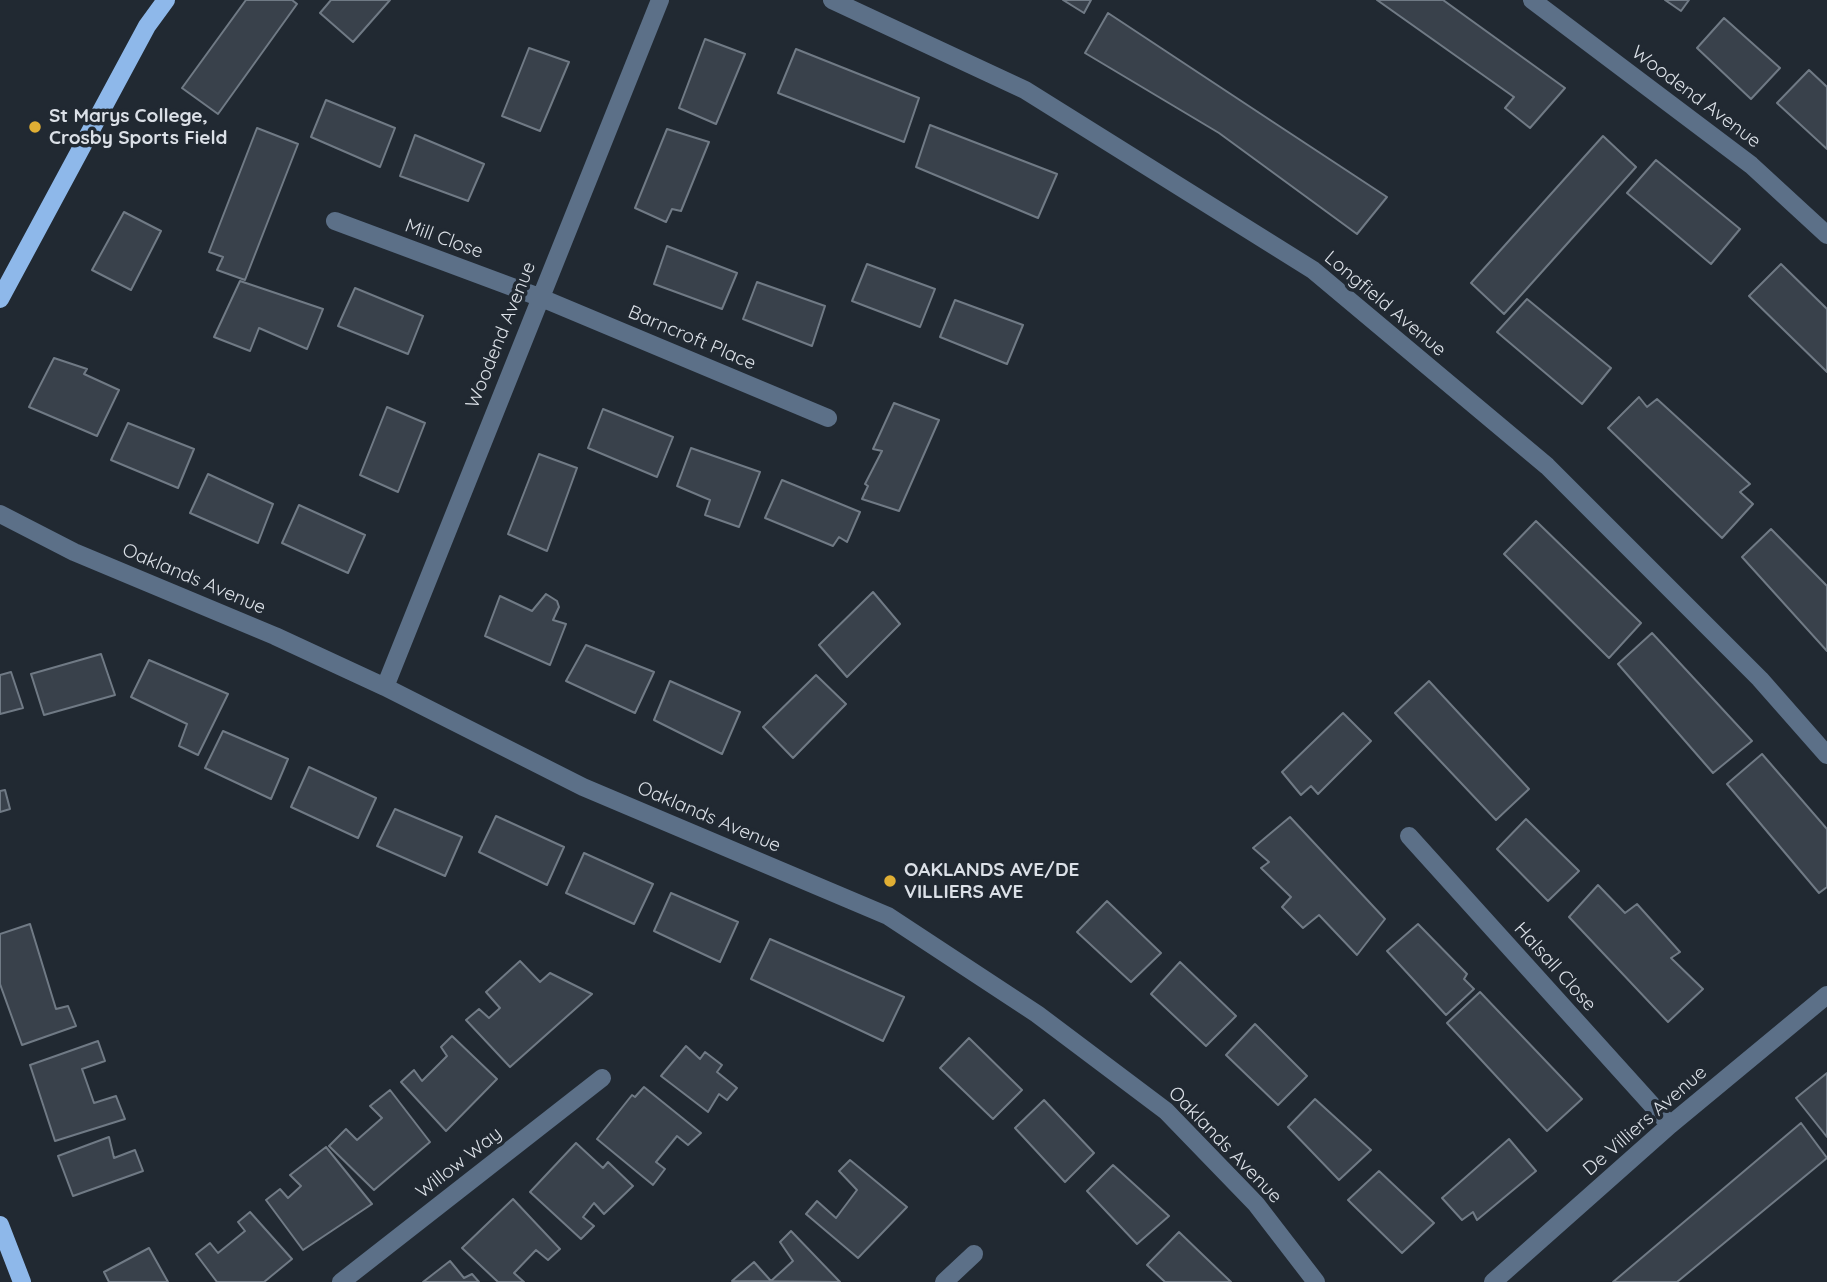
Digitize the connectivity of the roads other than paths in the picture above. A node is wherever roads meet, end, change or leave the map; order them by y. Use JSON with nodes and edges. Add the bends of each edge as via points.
{"nodes":[{"id":1,"x":166,"y":0,"type":"edge"},
{"id":2,"x":660,"y":0,"type":"edge"},
{"id":3,"x":832,"y":0,"type":"edge"},
{"id":4,"x":1532,"y":0,"type":"edge"},
{"id":5,"x":335,"y":221,"type":"dead end"},
{"id":6,"x":1827,"y":235,"type":"edge"},
{"id":7,"x":539,"y":297,"type":"junction"},
{"id":8,"x":0,"y":299,"type":"edge"},
{"id":9,"x":828,"y":418,"type":"dead end"},
{"id":10,"x":0,"y":514,"type":"edge"},
{"id":11,"x":385,"y":687,"type":"junction"},
{"id":12,"x":1827,"y":755,"type":"edge"},
{"id":13,"x":1409,"y":836,"type":"dead end"},
{"id":14,"x":1827,"y":995,"type":"edge"},
{"id":15,"x":602,"y":1078,"type":"dead end"},
{"id":16,"x":1670,"y":1125,"type":"junction"},
{"id":17,"x":0,"y":1224,"type":"edge"},
{"id":18,"x":974,"y":1254,"type":"dead end"},
{"id":19,"x":22,"y":1282,"type":"edge"},
{"id":20,"x":341,"y":1282,"type":"edge"},
{"id":21,"x":944,"y":1282,"type":"edge"},
{"id":22,"x":1316,"y":1282,"type":"edge"},
{"id":23,"x":1493,"y":1282,"type":"edge"}],
"edges":[{"from":1,"to":8,"type":"main road","via":[[147,26]]},
{"from":2,"to":7,"type":"street","name":"Woodend Avenue"},
{"from":3,"to":12,"type":"street","name":"Longfield Avenue","via":[[1026,90],[1313,270],[1547,466],[1760,679]]},
{"from":4,"to":6,"type":"street","name":"Woodend Avenue","via":[[1751,165]]},
{"from":5,"to":7,"type":"street","name":"Mill Close"},
{"from":7,"to":9,"type":"street","name":"Barncroft Place"},
{"from":7,"to":11,"type":"street","name":"Woodend Avenue"},
{"from":10,"to":11,"type":"street","name":"Oaklands Avenue","via":[[74,552]]},
{"from":11,"to":22,"type":"street","name":"Oaklands Avenue","via":[[583,787],[888,916],[1037,1014],[1166,1111],[1256,1204]]},
{"from":13,"to":16,"type":"street","name":"Halsall Close"},
{"from":14,"to":16,"type":"street","name":"De Villiers Avenue"},
{"from":15,"to":20,"type":"street","name":"Willow Way"},
{"from":16,"to":23,"type":"street","name":"De Villiers Avenue"},
{"from":17,"to":19,"type":"main road"},
{"from":18,"to":21,"type":"street"}]}
